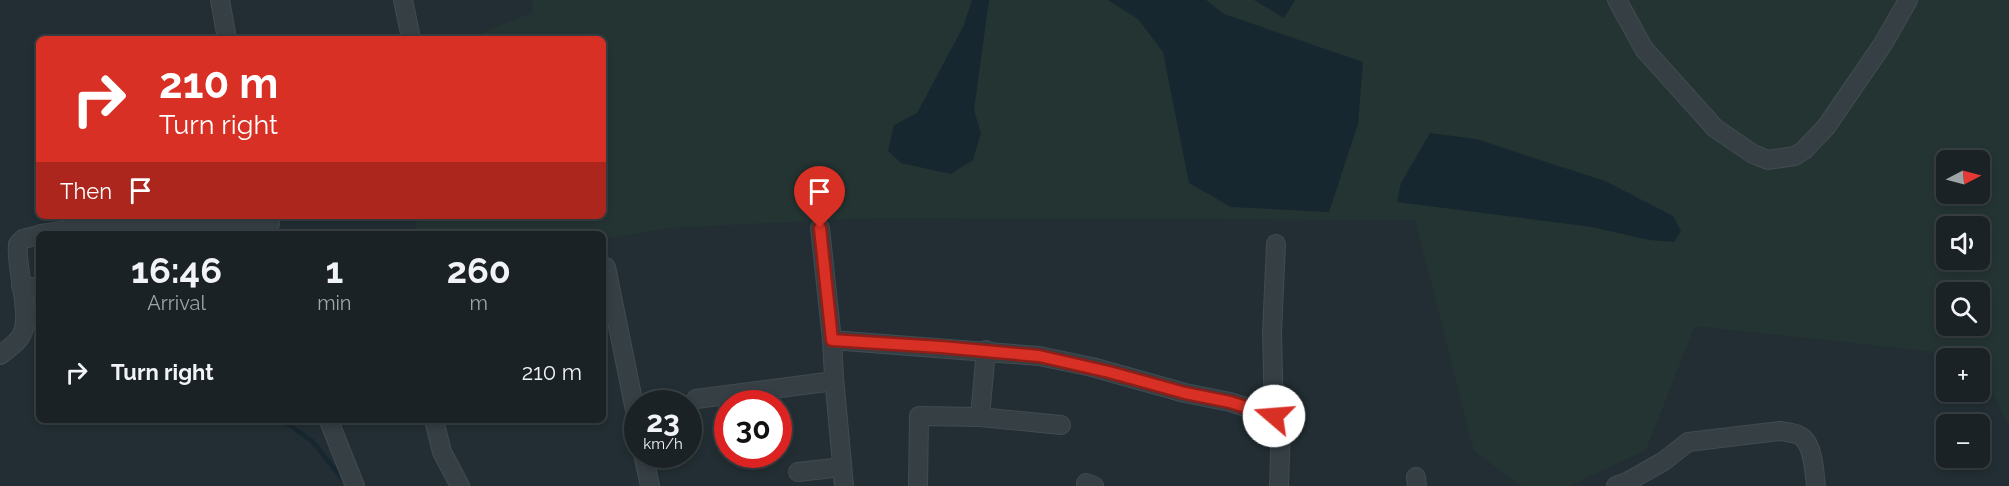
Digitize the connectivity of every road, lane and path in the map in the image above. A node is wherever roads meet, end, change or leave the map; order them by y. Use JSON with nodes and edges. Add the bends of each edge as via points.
{"nodes":[{"id":1,"x":220,"y":0,"type":"edge"},
{"id":2,"x":403,"y":0,"type":"edge"},
{"id":3,"x":1617,"y":0,"type":"edge"},
{"id":4,"x":1908,"y":0,"type":"edge"},
{"id":5,"x":226,"y":36,"type":"edge"},
{"id":6,"x":411,"y":36,"type":"edge"},
{"id":7,"x":271,"y":225,"type":"edge"},
{"id":8,"x":820,"y":228,"type":"dead end"},
{"id":9,"x":62,"y":231,"type":"edge"},
{"id":10,"x":36,"y":235,"type":"edge"},
{"id":11,"x":1275,"y":244,"type":"dead end"},
{"id":12,"x":606,"y":267,"type":"dead end"},
{"id":13,"x":30,"y":287,"type":"edge"},
{"id":14,"x":832,"y":340,"type":"junction"},
{"id":15,"x":986,"y":350,"type":"junction"},
{"id":16,"x":2,"y":353,"type":"edge"},
{"id":17,"x":834,"y":381,"type":"junction"},
{"id":18,"x":631,"y":390,"type":"edge"},
{"id":19,"x":702,"y":398,"type":"edge"},
{"id":20,"x":1274,"y":416,"type":"junction"},
{"id":21,"x":980,"y":417,"type":"junction"},
{"id":22,"x":330,"y":423,"type":"edge"},
{"id":23,"x":435,"y":423,"type":"edge"},
{"id":24,"x":1061,"y":425,"type":"dead end"},
{"id":25,"x":842,"y":467,"type":"junction"},
{"id":26,"x":646,"y":468,"type":"edge"},
{"id":27,"x":798,"y":472,"type":"dead end"},
{"id":28,"x":355,"y":486,"type":"edge"},
{"id":29,"x":460,"y":486,"type":"edge"},
{"id":30,"x":650,"y":486,"type":"edge"},
{"id":31,"x":844,"y":486,"type":"edge"},
{"id":32,"x":918,"y":486,"type":"edge"},
{"id":33,"x":1280,"y":486,"type":"edge"},
{"id":34,"x":1616,"y":486,"type":"edge"},
{"id":35,"x":1816,"y":486,"type":"edge"}],
"edges":[{"from":1,"to":5,"type":"street"},
{"from":2,"to":6,"type":"street"},
{"from":3,"to":4,"type":"street","via":[[1644,49],[1715,128],[1768,160],[1795,156],[1826,127],[1884,44]]},
{"from":7,"to":9,"type":"street","via":[[187,230],[91,227]]},
{"from":8,"to":14,"type":"street"},
{"from":10,"to":13,"type":"street","via":[[18,244]]},
{"from":11,"to":20,"type":"street"},
{"from":12,"to":18,"type":"street"},
{"from":13,"to":16,"type":"street","via":[[21,336]]},
{"from":14,"to":15,"type":"street"},
{"from":14,"to":17,"type":"street"},
{"from":15,"to":20,"type":"street","via":[[1092,367]]},
{"from":15,"to":21,"type":"street"},
{"from":17,"to":19,"type":"street"},
{"from":17,"to":25,"type":"street"},
{"from":20,"to":33,"type":"street","via":[[1281,426]]},
{"from":21,"to":24,"type":"street"},
{"from":21,"to":32,"type":"street","via":[[919,416]]},
{"from":22,"to":28,"type":"street"},
{"from":23,"to":29,"type":"street","via":[[442,452]]},
{"from":25,"to":27,"type":"street"},
{"from":25,"to":31,"type":"street"},
{"from":26,"to":30,"type":"street"},
{"from":34,"to":35,"type":"street","via":[[1664,461],[1688,442],[1780,431],[1803,437],[1809,447]]}]}
